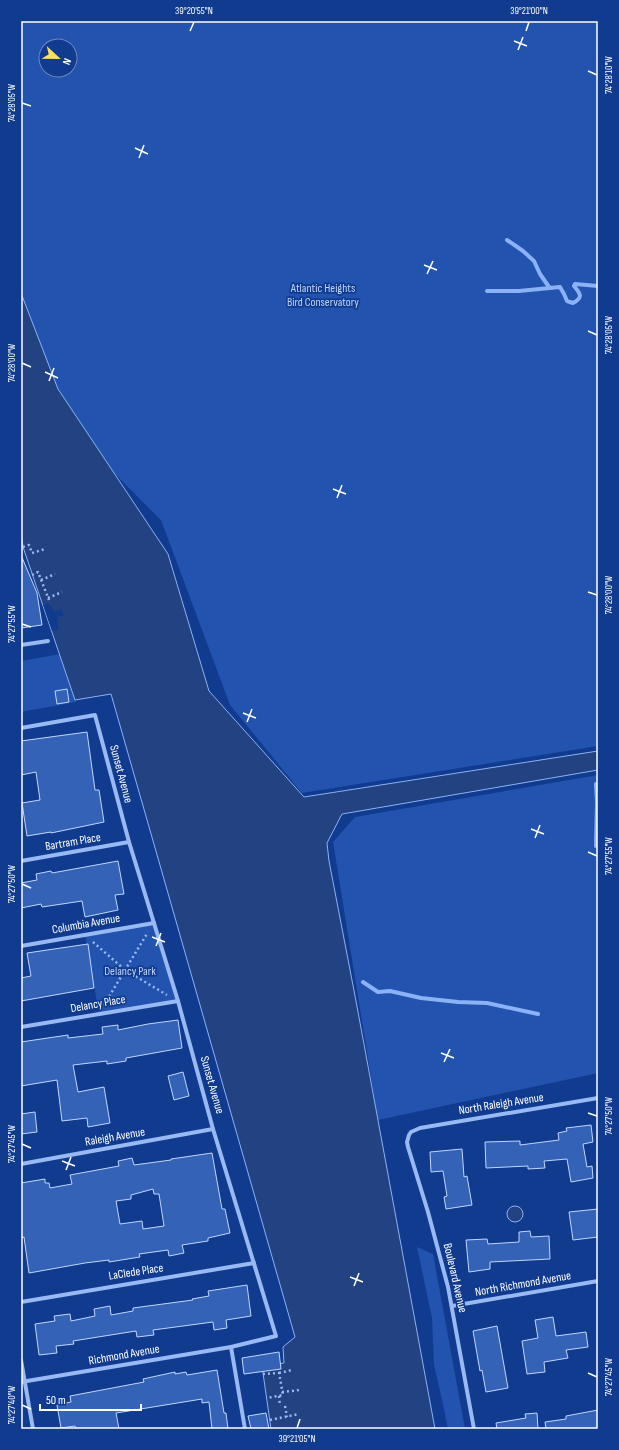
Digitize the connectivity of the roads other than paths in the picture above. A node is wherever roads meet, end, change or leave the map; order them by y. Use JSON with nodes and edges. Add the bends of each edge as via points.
{"nodes":[{"id":1,"x":48,"y":641,"type":"dead end"},
{"id":2,"x":21,"y":645,"type":"edge"},
{"id":3,"x":21,"y":728,"type":"edge"},
{"id":4,"x":129,"y":842,"type":"junction"},
{"id":5,"x":21,"y":861,"type":"edge"},
{"id":6,"x":154,"y":923,"type":"junction"},
{"id":7,"x":21,"y":946,"type":"edge"},
{"id":8,"x":178,"y":1001,"type":"junction"},
{"id":9,"x":21,"y":1027,"type":"edge"},
{"id":10,"x":598,"y":1098,"type":"edge"},
{"id":11,"x":213,"y":1129,"type":"junction"},
{"id":12,"x":409,"y":1135,"type":"joint"},
{"id":13,"x":21,"y":1164,"type":"edge"},
{"id":14,"x":254,"y":1263,"type":"junction"},
{"id":15,"x":598,"y":1281,"type":"edge"},
{"id":16,"x":21,"y":1302,"type":"edge"},
{"id":17,"x":452,"y":1306,"type":"junction"},
{"id":18,"x":231,"y":1347,"type":"junction"},
{"id":19,"x":21,"y":1360,"type":"edge"},
{"id":20,"x":23,"y":1382,"type":"edge"},
{"id":21,"x":33,"y":1429,"type":"edge"},
{"id":22,"x":245,"y":1429,"type":"edge"},
{"id":23,"x":474,"y":1429,"type":"edge"}],
"edges":[{"from":1,"to":2,"type":"street"},
{"from":3,"to":4,"type":"street","name":"Sunset Avenue","via":[[95,715]]},
{"from":4,"to":5,"type":"street","name":"Bartram Place"},
{"from":4,"to":6,"type":"street","name":"Sunset Avenue"},
{"from":6,"to":7,"type":"street","name":"Columbia Avenue"},
{"from":6,"to":8,"type":"street","name":"Sunset Avenue"},
{"from":8,"to":9,"type":"street","name":"Delancy Place"},
{"from":8,"to":11,"type":"street","name":"Sunset Avenue"},
{"from":10,"to":12,"type":"street","name":"North Raleigh Avenue","via":[[420,1128]]},
{"from":11,"to":13,"type":"street","name":"Raleigh Avenue"},
{"from":11,"to":14,"type":"street","name":"Sunset Avenue"},
{"from":12,"to":17,"type":"street","name":"Boulevard Avenue","via":[[409,1152],[428,1212]]},
{"from":14,"to":16,"type":"street","name":"LaClede Place"},
{"from":14,"to":18,"type":"street","name":"Sunset Avenue","via":[[276,1336]]},
{"from":15,"to":17,"type":"street","name":"North Richmond Avenue"},
{"from":17,"to":23,"type":"street","name":"Boulevard Avenue"},
{"from":18,"to":20,"type":"street","name":"Richmond Avenue"},
{"from":18,"to":22,"type":"street"},
{"from":19,"to":20,"type":"street"},
{"from":20,"to":21,"type":"street"}]}
